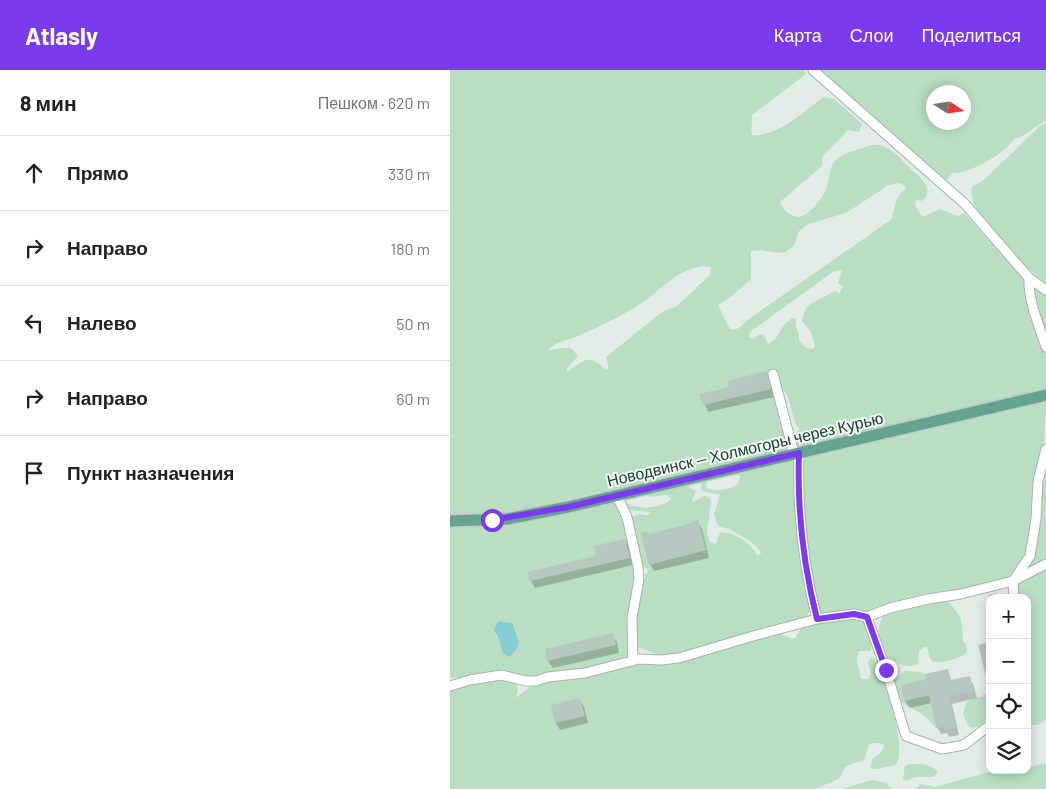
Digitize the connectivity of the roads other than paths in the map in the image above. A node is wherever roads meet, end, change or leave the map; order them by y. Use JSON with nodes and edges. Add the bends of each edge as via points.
{"nodes":[{"id":1,"x":813,"y":70,"type":"edge"},
{"id":2,"x":1029,"y":278,"type":"junction"},
{"id":3,"x":1046,"y":290,"type":"edge"},
{"id":4,"x":1046,"y":348,"type":"edge"},
{"id":5,"x":773,"y":374,"type":"dead end"},
{"id":6,"x":1046,"y":396,"type":"edge"},
{"id":7,"x":1046,"y":449,"type":"edge"},
{"id":8,"x":796,"y":454,"type":"junction"},
{"id":9,"x":617,"y":496,"type":"junction"},
{"id":10,"x":450,"y":522,"type":"edge"},
{"id":11,"x":1046,"y":564,"type":"edge"},
{"id":12,"x":1012,"y":581,"type":"junction"},
{"id":13,"x":1014,"y":594,"type":"edge"},
{"id":14,"x":867,"y":617,"type":"junction"},
{"id":15,"x":817,"y":619,"type":"junction"},
{"id":16,"x":633,"y":661,"type":"junction"},
{"id":17,"x":450,"y":686,"type":"edge"},
{"id":18,"x":986,"y":728,"type":"edge"}],
"edges":[{"from":1,"to":2,"type":"lane","via":[[965,204]]},
{"from":2,"to":3,"type":"lane"},
{"from":2,"to":4,"type":"lane","via":[[1028,288]]},
{"from":5,"to":8,"type":"lane"},
{"from":6,"to":8,"type":"main road","name":"Новодвинск — Холмогоры через Курью"},
{"from":7,"to":12,"type":"lane","via":[[1038,482],[1030,556]]},
{"from":8,"to":9,"type":"main road","name":"Новодвинск — Холмогоры через Курью"},
{"from":8,"to":15,"type":"lane","via":[[808,582]]},
{"from":9,"to":10,"type":"main road","name":"Новодвинск — Холмогоры через Курью","via":[[507,519]]},
{"from":9,"to":16,"type":"lane","via":[[627,517],[638,567],[632,618]]},
{"from":11,"to":12,"type":"lane"},
{"from":12,"to":13,"type":"lane"},
{"from":12,"to":14,"type":"lane","via":[[961,594],[928,598]]},
{"from":14,"to":15,"type":"lane","via":[[854,614]]},
{"from":14,"to":18,"type":"lane","via":[[906,736],[942,749],[964,745]]},
{"from":15,"to":16,"type":"lane","via":[[679,658]]},
{"from":16,"to":17,"type":"lane","via":[[536,680],[501,675]]}]}
